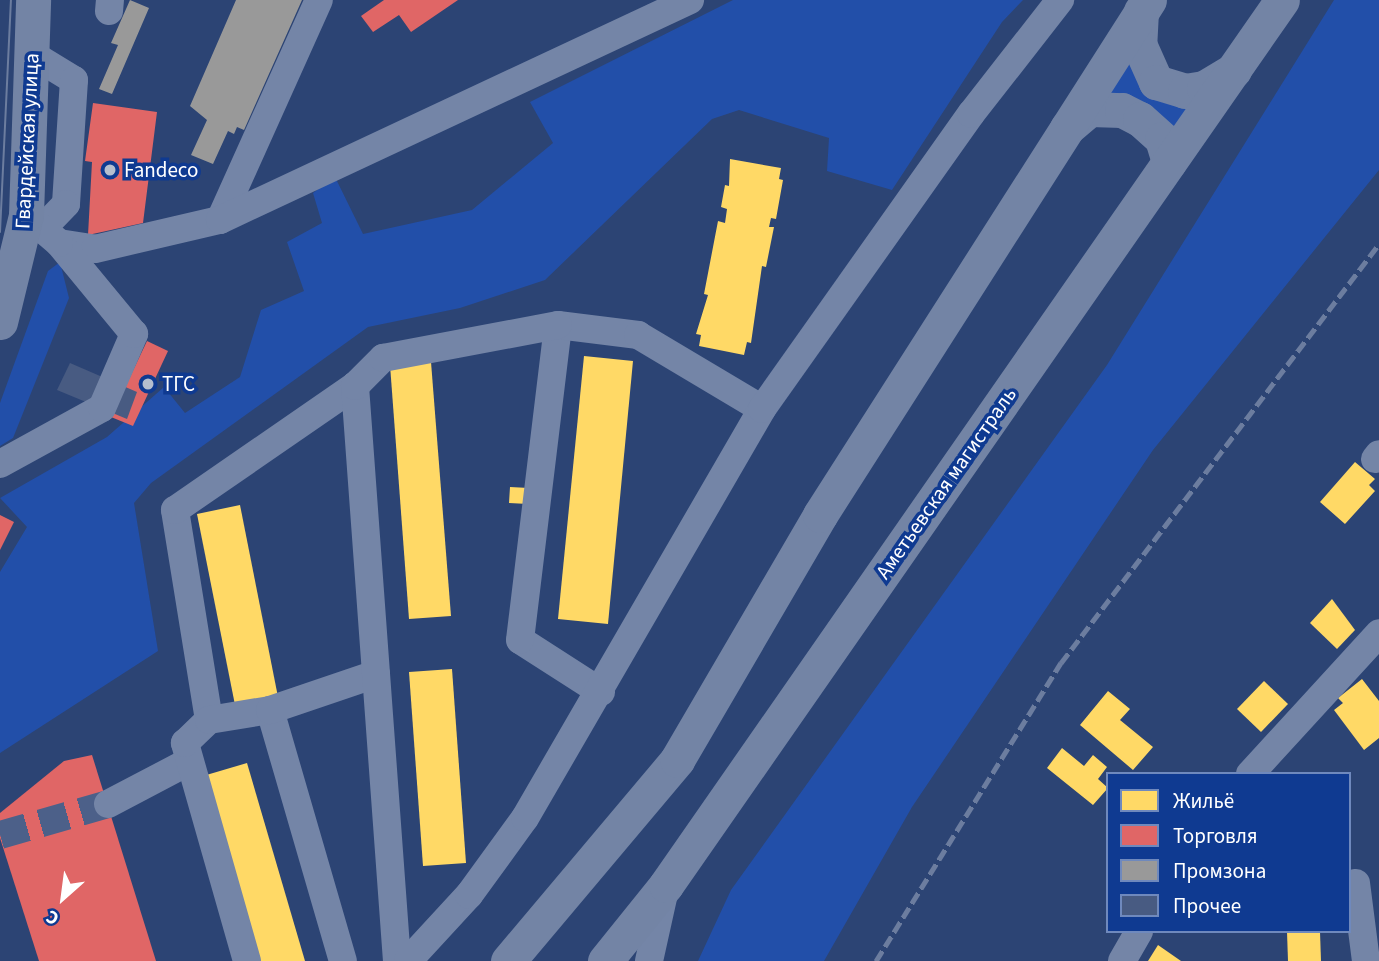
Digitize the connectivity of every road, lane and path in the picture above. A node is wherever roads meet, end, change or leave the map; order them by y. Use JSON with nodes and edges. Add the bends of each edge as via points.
{"nodes":[{"id":1,"x":33,"y":0,"type":"edge"},
{"id":2,"x":319,"y":0,"type":"edge"},
{"id":3,"x":690,"y":0,"type":"edge"},
{"id":4,"x":1060,"y":0,"type":"edge"},
{"id":5,"x":1282,"y":0,"type":"edge"},
{"id":6,"x":1145,"y":5,"type":"edge"},
{"id":7,"x":1236,"y":69,"type":"junction"},
{"id":8,"x":1058,"y":137,"type":"junction"},
{"id":9,"x":1169,"y":162,"type":"junction"},
{"id":10,"x":220,"y":220,"type":"junction"},
{"id":11,"x":42,"y":229,"type":"junction"},
{"id":12,"x":0,"y":322,"type":"edge"},
{"id":13,"x":558,"y":325,"type":"junction"},
{"id":14,"x":355,"y":386,"type":"junction"},
{"id":15,"x":762,"y":408,"type":"junction"},
{"id":16,"x":0,"y":464,"type":"edge"},
{"id":17,"x":1379,"y":633,"type":"edge"},
{"id":18,"x":376,"y":674,"type":"junction"},
{"id":19,"x":601,"y":692,"type":"junction"},
{"id":20,"x":270,"y":710,"type":"junction"},
{"id":21,"x":209,"y":720,"type":"junction"},
{"id":22,"x":188,"y":762,"type":"junction"},
{"id":23,"x":1252,"y":772,"type":"edge"},
{"id":24,"x":108,"y":804,"type":"tunnel mouth"},
{"id":25,"x":1356,"y":883,"type":"dead end"},
{"id":26,"x":666,"y":885,"type":"junction"},
{"id":27,"x":1138,"y":933,"type":"edge"},
{"id":28,"x":247,"y":961,"type":"edge"},
{"id":29,"x":342,"y":961,"type":"edge"},
{"id":30,"x":397,"y":961,"type":"edge"},
{"id":31,"x":408,"y":961,"type":"edge"},
{"id":32,"x":508,"y":961,"type":"edge"},
{"id":33,"x":605,"y":961,"type":"edge"},
{"id":34,"x":649,"y":961,"type":"edge"},
{"id":35,"x":1122,"y":961,"type":"edge"},
{"id":36,"x":1366,"y":961,"type":"edge"}],
"edges":[{"from":1,"to":11,"type":"main road","name":"Гвардейская улица"},
{"from":2,"to":10,"type":"street"},
{"from":3,"to":10,"type":"street"},
{"from":4,"to":15,"type":"street","via":[[971,114]]},
{"from":5,"to":7,"type":"main road","name":"Аметьевская магистраль"},
{"from":6,"to":7,"type":"main road","via":[[1139,44],[1156,82],[1185,91],[1204,88]]},
{"from":6,"to":8,"type":"main road"},
{"from":7,"to":9,"type":"main road","name":"Аметьевская магистраль"},
{"from":8,"to":9,"type":"main road","via":[[1090,109],[1122,110],[1162,139]]},
{"from":8,"to":32,"type":"main road","via":[[820,515],[677,760]]},
{"from":9,"to":26,"type":"main road","name":"Аметьевская магистраль"},
{"from":10,"to":11,"type":"street","via":[[95,249]]},
{"from":11,"to":12,"type":"main road","name":"Гвардейская улица"},
{"from":11,"to":16,"type":"street","via":[[134,334],[102,408]]},
{"from":13,"to":14,"type":"street","via":[[383,358]]},
{"from":13,"to":15,"type":"street","via":[[638,335]]},
{"from":13,"to":19,"type":"street","via":[[520,640]]},
{"from":14,"to":18,"type":"street"},
{"from":14,"to":21,"type":"street","via":[[175,510]]},
{"from":15,"to":19,"type":"street"},
{"from":17,"to":23,"type":"street"},
{"from":18,"to":20,"type":"street"},
{"from":18,"to":30,"type":"street"},
{"from":19,"to":31,"type":"street","via":[[525,818],[469,895]]},
{"from":20,"to":21,"type":"street"},
{"from":20,"to":29,"type":"street"},
{"from":21,"to":22,"type":"street","via":[[185,743]]},
{"from":22,"to":24,"type":"street"},
{"from":22,"to":28,"type":"street"},
{"from":25,"to":36,"type":"street"},
{"from":26,"to":33,"type":"main road","name":"Аметьевская магистраль"},
{"from":26,"to":34,"type":"street"},
{"from":27,"to":35,"type":"street"}]}
